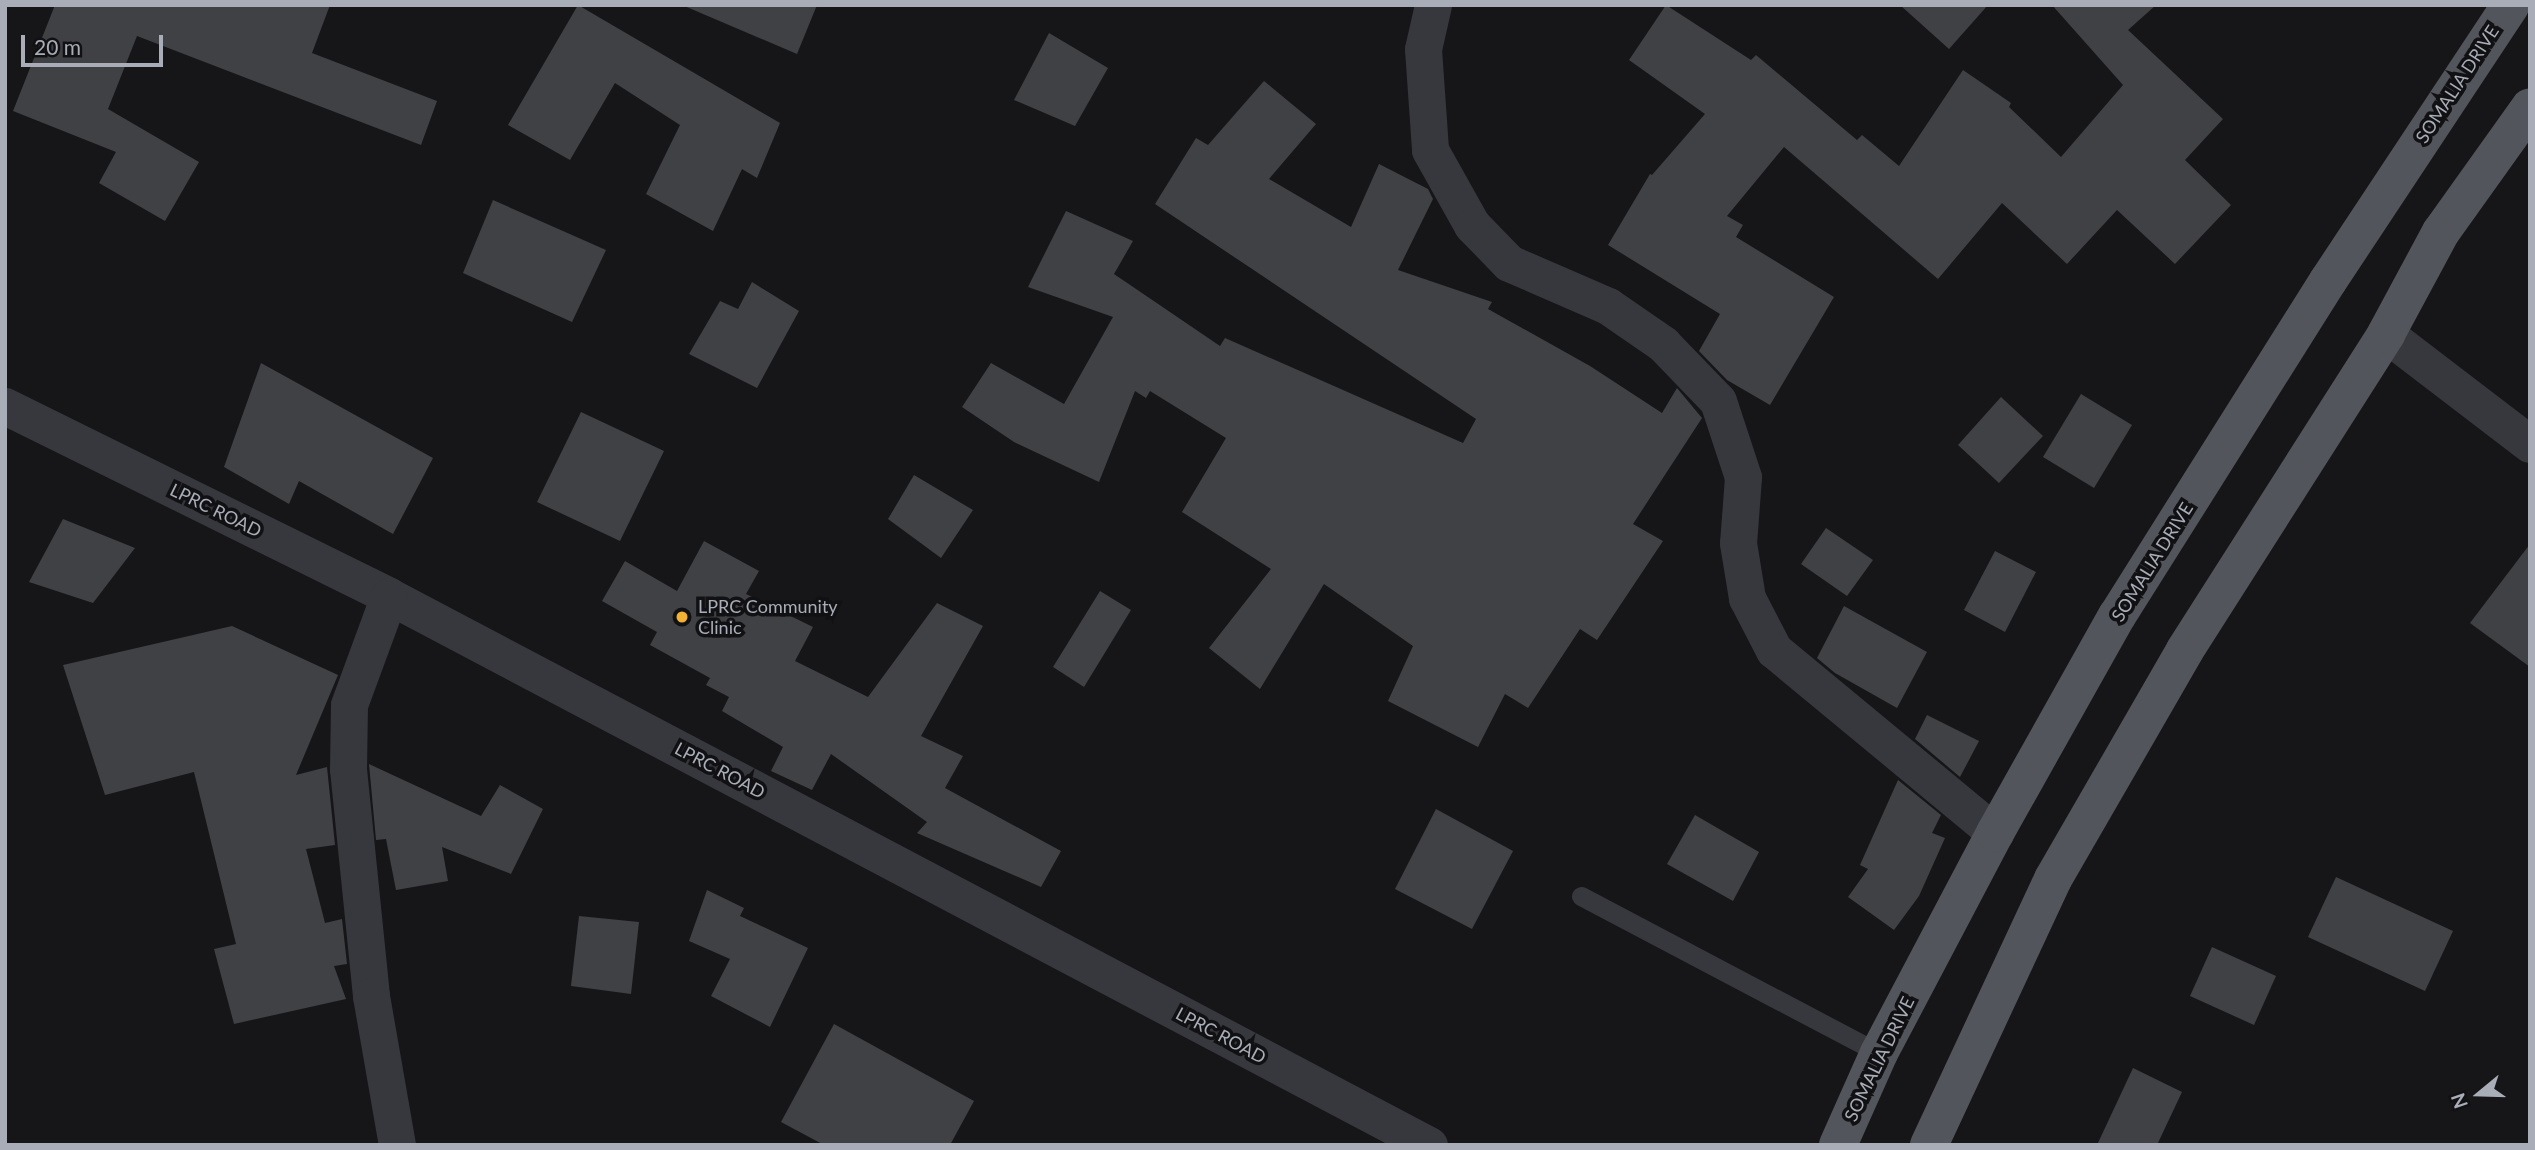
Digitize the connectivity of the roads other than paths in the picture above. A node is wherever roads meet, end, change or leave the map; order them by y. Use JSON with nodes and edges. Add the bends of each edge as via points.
{"nodes":[{"id":1,"x":1433,"y":5,"type":"edge"},
{"id":2,"x":2511,"y":5,"type":"edge"},
{"id":3,"x":2530,"y":107,"type":"edge"},
{"id":4,"x":2386,"y":334,"type":"junction"},
{"id":5,"x":5,"y":406,"type":"edge"},
{"id":6,"x":2530,"y":443,"type":"edge"},
{"id":7,"x":389,"y":596,"type":"junction"},
{"id":8,"x":1995,"y":833,"type":"junction"},
{"id":9,"x":1581,"y":896,"type":"dead end"},
{"id":10,"x":1879,"y":1053,"type":"junction"},
{"id":11,"x":397,"y":1145,"type":"edge"},
{"id":12,"x":1429,"y":1145,"type":"edge"},
{"id":13,"x":1838,"y":1145,"type":"edge"},
{"id":14,"x":1929,"y":1145,"type":"edge"}],
"edges":[{"from":1,"to":8,"type":"street","via":[[1423,49],[1430,150],[1472,225],[1509,263],[1608,306],[1663,344],[1718,401],[1743,477],[1738,543],[1747,598],[1774,650]]},
{"from":2,"to":8,"type":"main road","name":"SOMALIA DRIVE","via":[[2328,281],[2124,605]]},
{"from":3,"to":4,"type":"main road","via":[[2441,232]]},
{"from":4,"to":6,"type":"street"},
{"from":4,"to":14,"type":"main road","via":[[2185,650],[2053,878]]},
{"from":5,"to":7,"type":"street","name":"LPRC ROAD"},
{"from":7,"to":11,"type":"street","via":[[349,705],[348,769],[371,996]]},
{"from":7,"to":12,"type":"street","name":"LPRC ROAD"},
{"from":8,"to":10,"type":"main road","name":"SOMALIA DRIVE"},
{"from":9,"to":10,"type":"lane"},
{"from":10,"to":13,"type":"main road","name":"SOMALIA DRIVE"}]}
